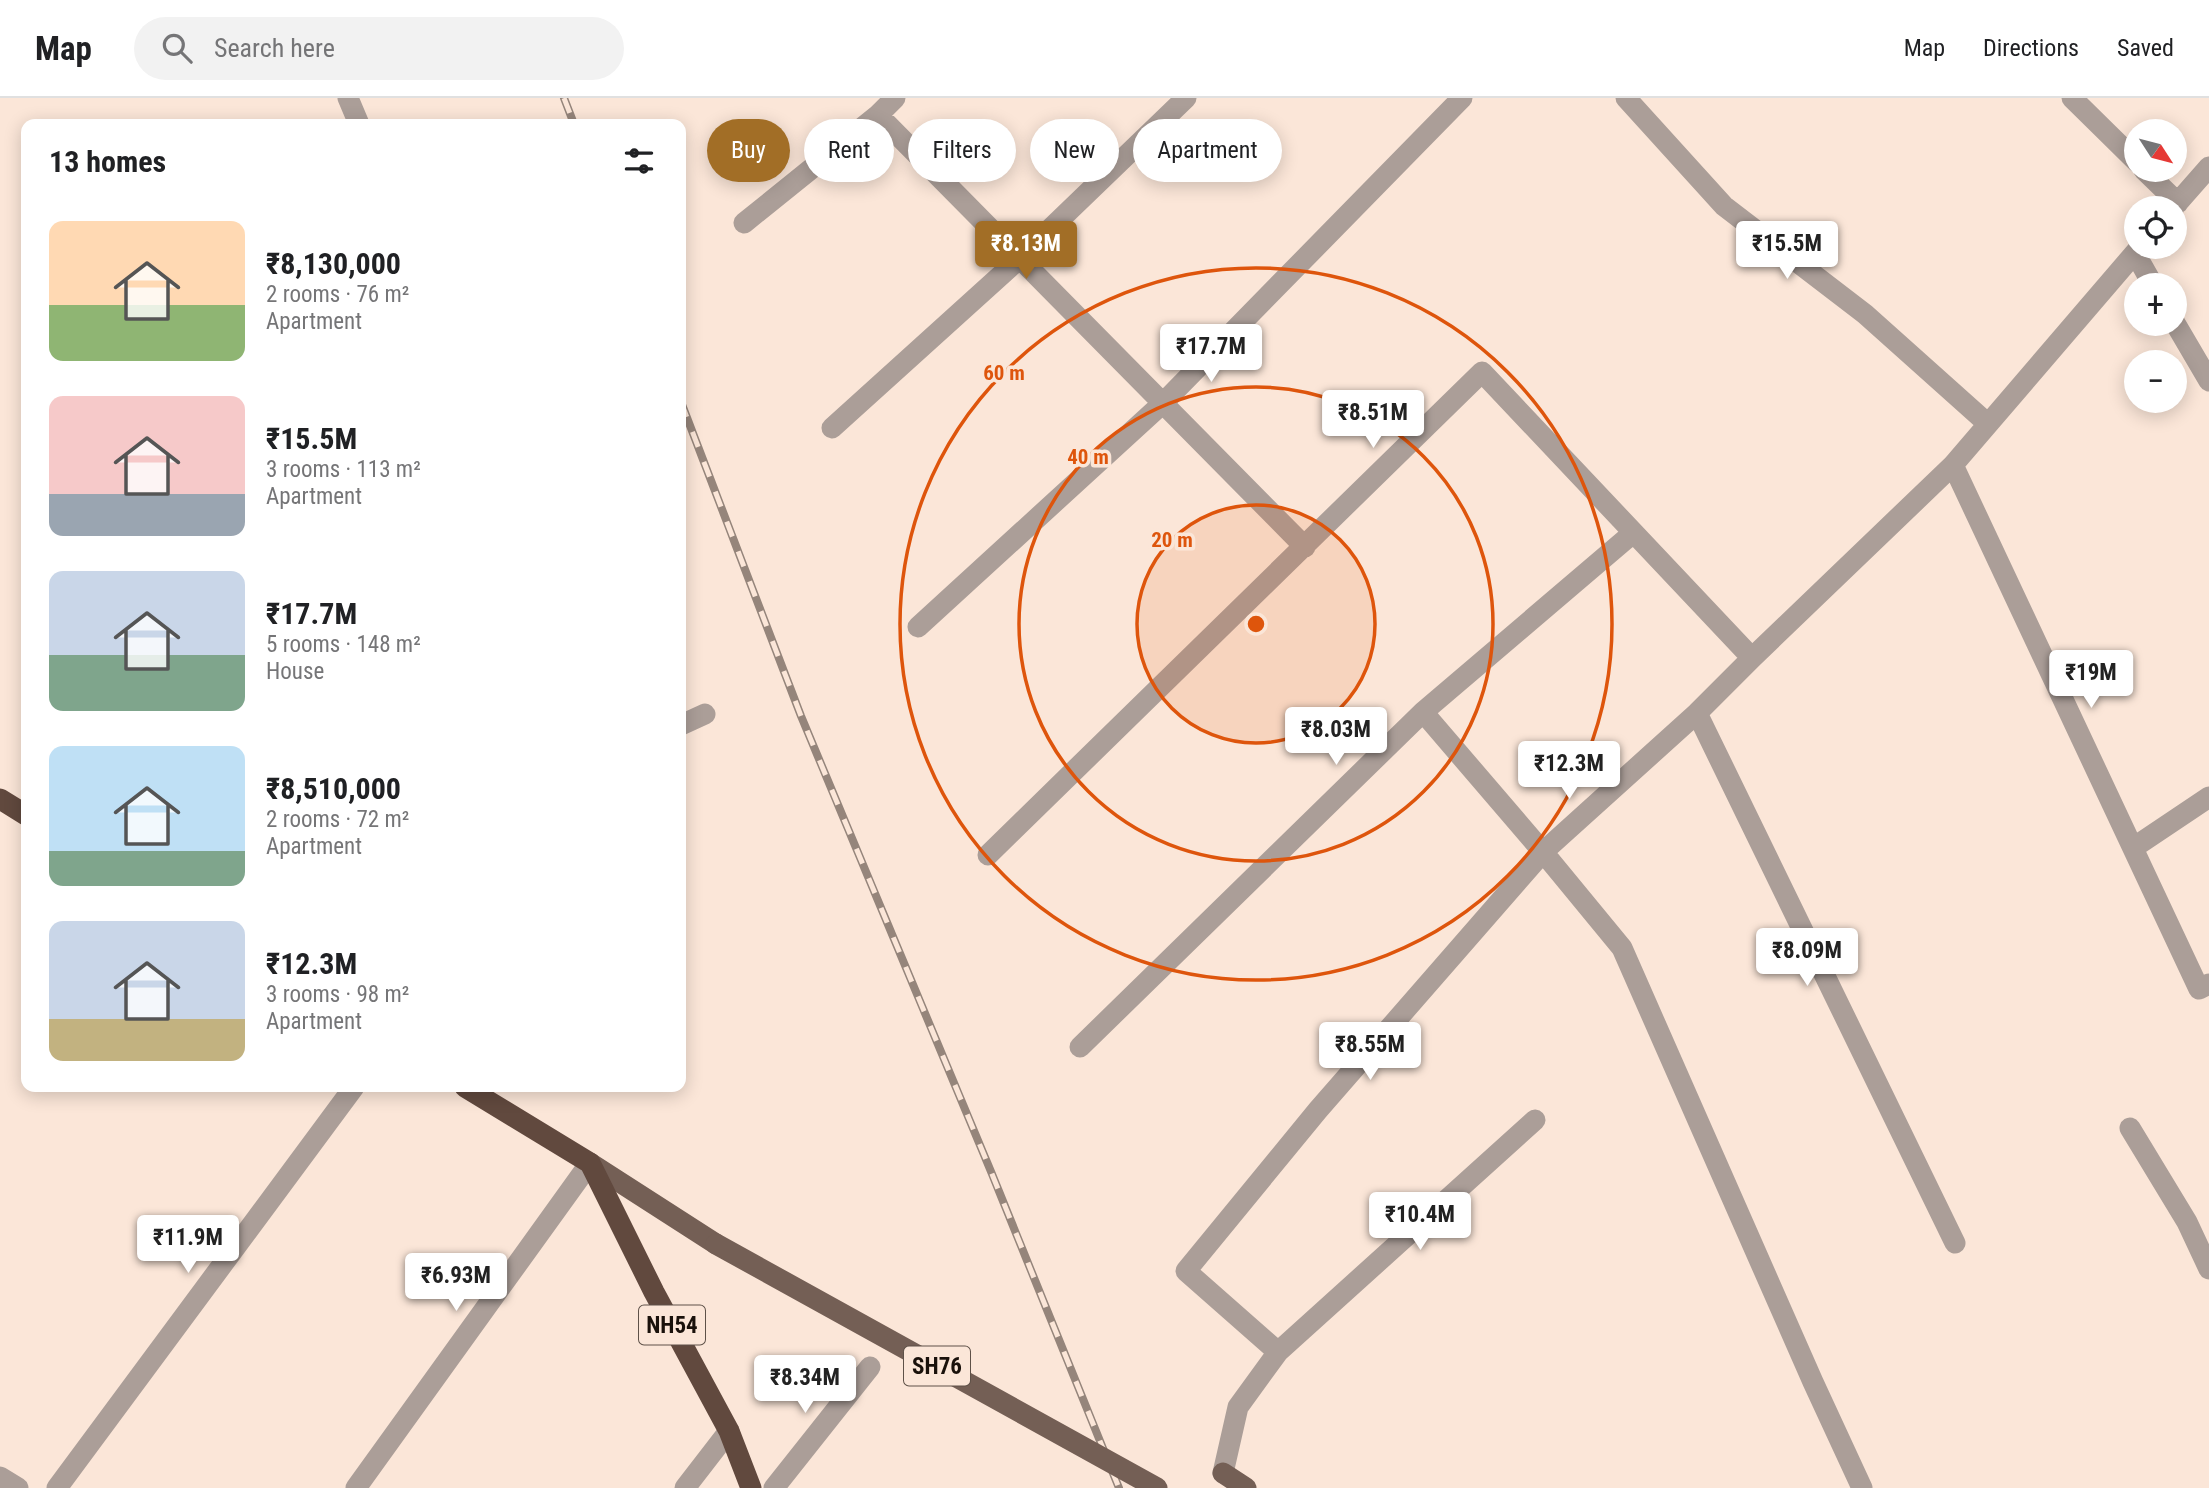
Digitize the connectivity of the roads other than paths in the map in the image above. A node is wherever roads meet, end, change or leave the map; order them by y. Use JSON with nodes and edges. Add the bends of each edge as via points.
{"nodes":[{"id":1,"x":348,"y":98,"type":"edge"},
{"id":2,"x":895,"y":98,"type":"edge"},
{"id":3,"x":1186,"y":98,"type":"edge"},
{"id":4,"x":1462,"y":98,"type":"edge"},
{"id":5,"x":1626,"y":98,"type":"edge"},
{"id":6,"x":2073,"y":98,"type":"edge"},
{"id":7,"x":878,"y":115,"type":"junction"},
{"id":8,"x":357,"y":119,"type":"edge"},
{"id":9,"x":2124,"y":149,"type":"edge"},
{"id":10,"x":2209,"y":167,"type":"edge"},
{"id":11,"x":2155,"y":182,"type":"edge"},
{"id":12,"x":2167,"y":196,"type":"edge"},
{"id":13,"x":2184,"y":196,"type":"edge"},
{"id":14,"x":744,"y":223,"type":"dead end"},
{"id":15,"x":1020,"y":258,"type":"junction"},
{"id":16,"x":2130,"y":259,"type":"edge"},
{"id":17,"x":2183,"y":336,"type":"edge"},
{"id":18,"x":2209,"y":381,"type":"edge"},
{"id":19,"x":1163,"y":403,"type":"junction"},
{"id":20,"x":1988,"y":424,"type":"junction"},
{"id":21,"x":832,"y":428,"type":"dead end"},
{"id":22,"x":1953,"y":465,"type":"junction"},
{"id":23,"x":1633,"y":533,"type":"junction"},
{"id":24,"x":1305,"y":547,"type":"junction"},
{"id":25,"x":918,"y":627,"type":"dead end"},
{"id":26,"x":1752,"y":657,"type":"junction"},
{"id":27,"x":1423,"y":712,"type":"junction"},
{"id":28,"x":1698,"y":713,"type":"junction"},
{"id":29,"x":705,"y":714,"type":"dead end"},
{"id":30,"x":686,"y":724,"type":"edge"},
{"id":31,"x":2209,"y":797,"type":"edge"},
{"id":32,"x":0,"y":799,"type":"edge"},
{"id":33,"x":21,"y":813,"type":"edge"},
{"id":34,"x":2133,"y":848,"type":"junction"},
{"id":35,"x":1544,"y":852,"type":"junction"},
{"id":36,"x":988,"y":855,"type":"dead end"},
{"id":37,"x":2209,"y":984,"type":"edge"},
{"id":38,"x":1080,"y":1046,"type":"dead end"},
{"id":39,"x":350,"y":1092,"type":"edge"},
{"id":40,"x":474,"y":1092,"type":"edge"},
{"id":41,"x":1535,"y":1120,"type":"dead end"},
{"id":42,"x":2130,"y":1128,"type":"dead end"},
{"id":43,"x":590,"y":1163,"type":"junction"},
{"id":44,"x":1955,"y":1243,"type":"dead end"},
{"id":45,"x":2209,"y":1269,"type":"edge"},
{"id":46,"x":1278,"y":1352,"type":"junction"},
{"id":47,"x":870,"y":1367,"type":"dead end"},
{"id":48,"x":729,"y":1431,"type":"junction"},
{"id":49,"x":1223,"y":1473,"type":"joint"},
{"id":50,"x":0,"y":1477,"type":"edge"},
{"id":51,"x":18,"y":1488,"type":"edge"},
{"id":52,"x":57,"y":1488,"type":"edge"},
{"id":53,"x":356,"y":1488,"type":"edge"},
{"id":54,"x":685,"y":1488,"type":"edge"},
{"id":55,"x":751,"y":1488,"type":"edge"},
{"id":56,"x":774,"y":1488,"type":"edge"},
{"id":57,"x":1157,"y":1488,"type":"edge"},
{"id":58,"x":1246,"y":1488,"type":"edge"},
{"id":59,"x":1862,"y":1488,"type":"edge"}],
"edges":[{"from":1,"to":8,"type":"street"},
{"from":2,"to":7,"type":"street"},
{"from":3,"to":15,"type":"street"},
{"from":4,"to":19,"type":"street"},
{"from":5,"to":20,"type":"street","via":[[1724,206],[1865,314]]},
{"from":6,"to":9,"type":"street"},
{"from":7,"to":14,"type":"street"},
{"from":7,"to":15,"type":"street"},
{"from":10,"to":13,"type":"street"},
{"from":11,"to":12,"type":"street"},
{"from":15,"to":19,"type":"street"},
{"from":15,"to":21,"type":"street"},
{"from":16,"to":20,"type":"street"},
{"from":17,"to":18,"type":"street"},
{"from":19,"to":24,"type":"street"},
{"from":19,"to":25,"type":"street"},
{"from":20,"to":22,"type":"street"},
{"from":22,"to":26,"type":"street"},
{"from":22,"to":34,"type":"street"},
{"from":23,"to":24,"type":"street","via":[[1482,372]]},
{"from":23,"to":26,"type":"street"},
{"from":23,"to":27,"type":"street"},
{"from":24,"to":36,"type":"street"},
{"from":26,"to":28,"type":"street"},
{"from":27,"to":35,"type":"street"},
{"from":27,"to":38,"type":"street"},
{"from":28,"to":35,"type":"street"},
{"from":28,"to":44,"type":"street"},
{"from":29,"to":30,"type":"street"},
{"from":31,"to":34,"type":"street"},
{"from":32,"to":33,"type":"highway"},
{"from":34,"to":37,"type":"street","via":[[2199,989]]},
{"from":35,"to":46,"type":"street","via":[[1318,1110],[1186,1271]]},
{"from":35,"to":59,"type":"street","via":[[1622,948]]},
{"from":39,"to":52,"type":"street"},
{"from":40,"to":43,"type":"highway"},
{"from":41,"to":46,"type":"street"},
{"from":42,"to":45,"type":"street","via":[[2187,1222]]},
{"from":43,"to":48,"type":"highway","number":"NH54"},
{"from":43,"to":53,"type":"street"},
{"from":43,"to":57,"type":"main road","number":"SH76","bridge":true,"via":[[716,1244]]},
{"from":46,"to":49,"type":"street","via":[[1238,1407]]},
{"from":47,"to":56,"type":"street"},
{"from":48,"to":54,"type":"street"},
{"from":48,"to":55,"type":"highway","number":"NH54"},
{"from":49,"to":58,"type":"main road"},
{"from":50,"to":51,"type":"street"}]}
